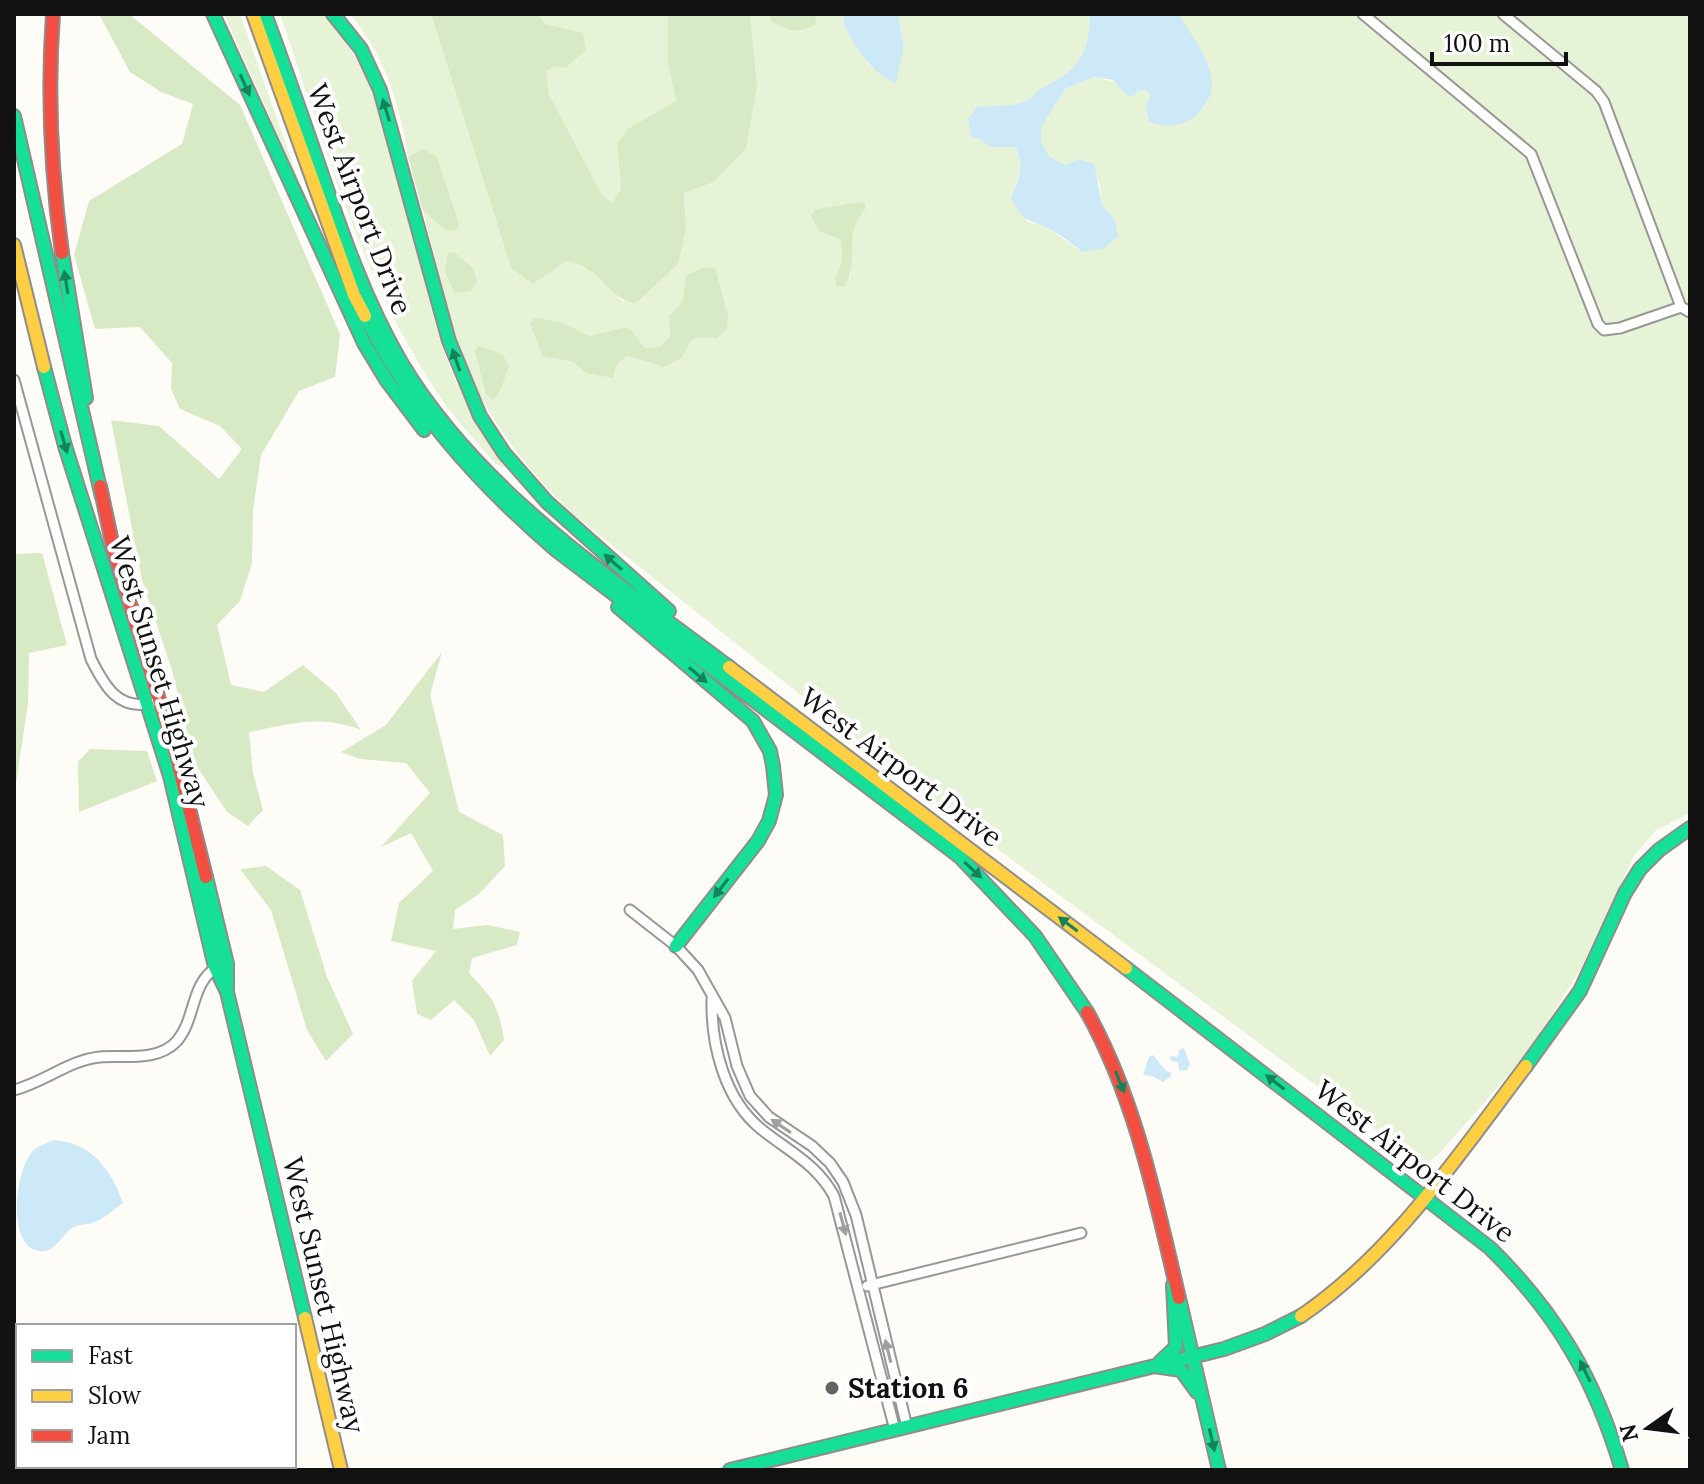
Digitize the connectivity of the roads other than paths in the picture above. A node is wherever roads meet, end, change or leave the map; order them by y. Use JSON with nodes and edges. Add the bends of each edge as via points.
{"nodes":[{"id":1,"x":53,"y":14,"type":"edge"},
{"id":2,"x":213,"y":14,"type":"edge"},
{"id":3,"x":253,"y":14,"type":"edge"},
{"id":4,"x":265,"y":14,"type":"edge"},
{"id":5,"x":333,"y":14,"type":"edge"},
{"id":6,"x":1363,"y":14,"type":"edge"},
{"id":7,"x":1503,"y":14,"type":"edge"},
{"id":8,"x":14,"y":116,"type":"edge"},
{"id":9,"x":14,"y":245,"type":"edge"},
{"id":10,"x":14,"y":274,"type":"edge"},
{"id":11,"x":1685,"y":309,"type":"edge"},
{"id":12,"x":44,"y":367,"type":"junction"},
{"id":13,"x":14,"y":380,"type":"edge"},
{"id":14,"x":102,"y":497,"type":"junction"},
{"id":15,"x":511,"y":513,"type":"junction"},
{"id":16,"x":578,"y":567,"type":"junction"},
{"id":17,"x":734,"y":670,"type":"junction"},
{"id":18,"x":154,"y":702,"type":"junction"},
{"id":19,"x":1690,"y":828,"type":"edge"},
{"id":20,"x":630,"y":910,"type":"dead end"},
{"id":21,"x":676,"y":946,"type":"junction"},
{"id":22,"x":221,"y":966,"type":"junction"},
{"id":23,"x":712,"y":999,"type":"junction"},
{"id":24,"x":14,"y":1090,"type":"edge"},
{"id":25,"x":750,"y":1096,"type":"junction"},
{"id":26,"x":738,"y":1104,"type":"junction"},
{"id":27,"x":835,"y":1171,"type":"junction"},
{"id":28,"x":824,"y":1179,"type":"junction"},
{"id":29,"x":1424,"y":1199,"type":"junction"},
{"id":30,"x":1081,"y":1233,"type":"dead end"},
{"id":31,"x":1173,"y":1275,"type":"junction"},
{"id":32,"x":872,"y":1285,"type":"junction"},
{"id":33,"x":859,"y":1287,"type":"junction"},
{"id":34,"x":1192,"y":1356,"type":"junction"},
{"id":35,"x":1154,"y":1366,"type":"junction"},
{"id":36,"x":1204,"y":1404,"type":"junction"},
{"id":37,"x":901,"y":1428,"type":"junction"},
{"id":38,"x":341,"y":1470,"type":"edge"},
{"id":39,"x":730,"y":1470,"type":"edge"},
{"id":40,"x":1219,"y":1470,"type":"edge"},
{"id":41,"x":1622,"y":1470,"type":"edge"}],
"edges":[{"from":14,"to":1,"type":"main road","one_way":true,"via":[[51,181],[47,97]]},
{"from":2,"to":15,"type":"main road","one_way":true,"via":[[342,297],[387,381],[450,460]]},
{"from":3,"to":15,"type":"main road","name":"West Airport Drive","via":[[340,259],[376,339],[427,420]]},
{"from":4,"to":17,"type":"main road","name":"West Airport Drive","via":[[359,278],[395,352],[431,407],[483,470],[530,515]]},
{"from":17,"to":5,"type":"main road","one_way":true,"via":[[558,513],[485,425],[449,341],[380,90],[361,49]]},
{"from":6,"to":11,"type":"street","via":[[1531,154],[1604,330]]},
{"from":7,"to":11,"type":"street","via":[[1604,102]]},
{"from":8,"to":14,"type":"main road"},
{"from":9,"to":12,"type":"main road"},
{"from":10,"to":12,"type":"main road"},
{"from":12,"to":18,"type":"main road","name":"West Sunset Highway","one_way":true,"via":[[68,457]]},
{"from":13,"to":18,"type":"street","via":[[91,659],[102,682],[120,701],[138,706]]},
{"from":14,"to":18,"type":"main road","name":"West Sunset Highway"},
{"from":15,"to":16,"type":"main road","name":"West Airport Drive"},
{"from":16,"to":21,"type":"main road","one_way":true,"via":[[624,613],[753,721],[770,751],[776,795],[769,821]]},
{"from":16,"to":31,"type":"main road","name":"West Airport Drive","one_way":true,"via":[[935,836],[1010,906],[1075,994],[1115,1071],[1141,1143]]},
{"from":29,"to":17,"type":"main road","name":"West Airport Drive","one_way":true},
{"from":18,"to":22,"type":"main road","name":"West Sunset Highway"},
{"from":19,"to":29,"type":"main road","via":[[1640,869],[1565,1014]]},
{"from":20,"to":21,"type":"street"},
{"from":21,"to":23,"type":"street","via":[[698,970]]},
{"from":22,"to":24,"type":"street","via":[[197,990],[176,1042],[149,1056],[73,1063],[50,1078]]},
{"from":22,"to":38,"type":"main road","name":"West Sunset Highway"},
{"from":23,"to":25,"type":"street","via":[[725,1018]]},
{"from":23,"to":26,"type":"street","via":[[723,1070]]},
{"from":25,"to":26,"type":"street"},
{"from":27,"to":25,"type":"street","one_way":true},
{"from":26,"to":28,"type":"street"},
{"from":27,"to":28,"type":"street"},
{"from":27,"to":32,"type":"street","via":[[856,1215]]},
{"from":28,"to":33,"type":"street","one_way":true,"via":[[838,1206]]},
{"from":29,"to":34,"type":"main road","via":[[1369,1265],[1316,1307],[1239,1345]]},
{"from":41,"to":29,"type":"main road","name":"West Airport Drive","one_way":true,"via":[[1598,1398],[1562,1329],[1490,1248]]},
{"from":30,"to":32,"type":"street"},
{"from":31,"to":34,"type":"main road","name":"West Airport Drive"},
{"from":31,"to":35,"type":"main road","via":[[1176,1347]]},
{"from":32,"to":33,"type":"street"},
{"from":37,"to":32,"type":"street","one_way":true},
{"from":33,"to":37,"type":"street"},
{"from":34,"to":35,"type":"main road"},
{"from":34,"to":36,"type":"main road","name":"West Airport Drive"},
{"from":35,"to":36,"type":"main road","via":[[1183,1371]]},
{"from":35,"to":37,"type":"main road"},
{"from":36,"to":40,"type":"main road","name":"West Airport Drive","one_way":true},
{"from":37,"to":39,"type":"main road"}]}
